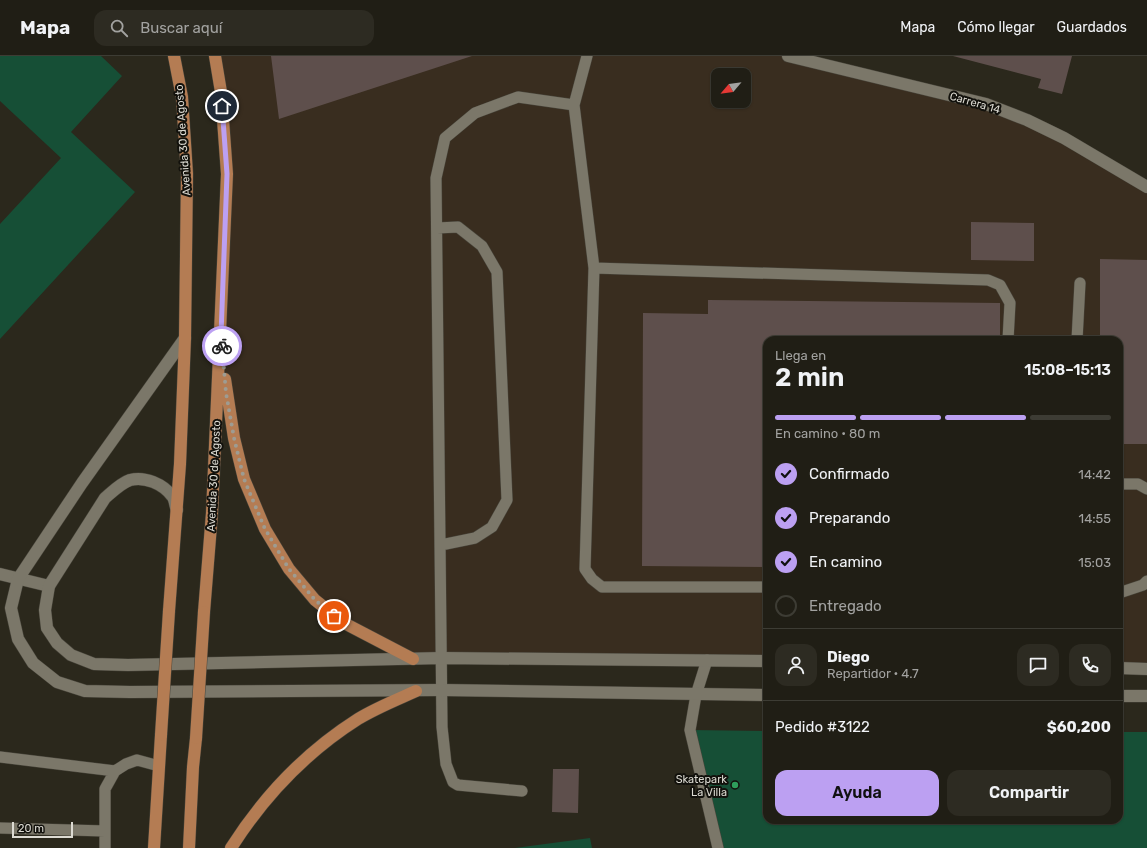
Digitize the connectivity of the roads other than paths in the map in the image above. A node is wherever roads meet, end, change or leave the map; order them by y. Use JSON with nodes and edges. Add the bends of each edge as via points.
{"nodes":[{"id":1,"x":174,"y":56,"type":"edge"},
{"id":2,"x":215,"y":56,"type":"edge"},
{"id":3,"x":587,"y":56,"type":"edge"},
{"id":4,"x":788,"y":56,"type":"edge"},
{"id":5,"x":574,"y":105,"type":"junction"},
{"id":6,"x":1147,"y":187,"type":"edge"},
{"id":7,"x":437,"y":228,"type":"junction"},
{"id":8,"x":594,"y":268,"type":"junction"},
{"id":9,"x":1080,"y":283,"type":"dead end"},
{"id":10,"x":221,"y":335,"type":"junction"},
{"id":11,"x":1008,"y":336,"type":"edge"},
{"id":12,"x":1077,"y":336,"type":"edge"},
{"id":13,"x":185,"y":338,"type":"junction"},
{"id":14,"x":1123,"y":484,"type":"edge"},
{"id":15,"x":1147,"y":489,"type":"edge"},
{"id":16,"x":177,"y":511,"type":"junction"},
{"id":17,"x":441,"y":544,"type":"junction"},
{"id":18,"x":0,"y":574,"type":"edge"},
{"id":19,"x":18,"y":579,"type":"junction"},
{"id":20,"x":1147,"y":581,"type":"edge"},
{"id":21,"x":48,"y":586,"type":"junction"},
{"id":22,"x":763,"y":587,"type":"edge"},
{"id":23,"x":1123,"y":592,"type":"edge"},
{"id":24,"x":442,"y":658,"type":"junction"},
{"id":25,"x":413,"y":659,"type":"junction"},
{"id":26,"x":707,"y":660,"type":"junction"},
{"id":27,"x":763,"y":661,"type":"edge"},
{"id":28,"x":1123,"y":668,"type":"edge"},
{"id":29,"x":1145,"y":668,"type":"edge"},
{"id":30,"x":442,"y":690,"type":"junction"},
{"id":31,"x":416,"y":691,"type":"junction"},
{"id":32,"x":696,"y":695,"type":"junction"},
{"id":33,"x":763,"y":695,"type":"edge"},
{"id":34,"x":1123,"y":696,"type":"edge"},
{"id":35,"x":1147,"y":696,"type":"edge"},
{"id":36,"x":0,"y":757,"type":"edge"},
{"id":37,"x":159,"y":766,"type":"junction"},
{"id":38,"x":115,"y":772,"type":"junction"},
{"id":39,"x":522,"y":791,"type":"dead end"},
{"id":40,"x":0,"y":828,"type":"edge"},
{"id":41,"x":105,"y":831,"type":"junction"},
{"id":42,"x":105,"y":848,"type":"edge"},
{"id":43,"x":154,"y":848,"type":"edge"},
{"id":44,"x":189,"y":848,"type":"edge"},
{"id":45,"x":231,"y":848,"type":"edge"},
{"id":46,"x":718,"y":848,"type":"edge"}],
"edges":[{"from":1,"to":13,"type":"main road","name":"Avenida 30 de Agosto","via":[[182,97],[187,174]]},
{"from":2,"to":10,"type":"main road","name":"Avenida 30 de Agosto","via":[[221,92],[227,174]]},
{"from":3,"to":5,"type":"lane"},
{"from":4,"to":6,"type":"street","name":"Carrera 14","via":[[986,104],[1064,138]]},
{"from":5,"to":7,"type":"lane","via":[[518,97],[475,113],[445,138],[436,178]]},
{"from":5,"to":8,"type":"lane"},
{"from":7,"to":17,"type":"lane"},
{"from":7,"to":17,"type":"lane","via":[[458,227],[482,246],[497,272],[507,500],[492,527],[475,538]]},
{"from":8,"to":11,"type":"lane","via":[[988,280],[1000,285],[1010,303]]},
{"from":8,"to":22,"type":"lane","via":[[585,569],[602,587]]},
{"from":9,"to":12,"type":"lane"},
{"from":10,"to":25,"type":"main road","via":[[226,393],[234,438],[244,479],[265,529],[289,569],[315,600],[344,623]]},
{"from":10,"to":44,"type":"main road","name":"Avenida 30 de Agosto","bridge":true,"via":[[212,513]]},
{"from":13,"to":16,"type":"main road","name":"Avenida 30 de Agosto"},
{"from":13,"to":19,"type":"street","via":[[82,483]]},
{"from":14,"to":15,"type":"lane","via":[[1138,484]]},
{"from":16,"to":21,"type":"street","via":[[173,496],[162,485],[147,480],[130,480],[117,487],[105,498]]},
{"from":16,"to":37,"type":"main road","name":"Avenida 30 de Agosto","bridge":true},
{"from":17,"to":24,"type":"lane"},
{"from":18,"to":19,"type":"street"},
{"from":19,"to":21,"type":"street"},
{"from":19,"to":31,"type":"street","via":[[11,608],[18,639],[33,663],[57,682],[85,691]]},
{"from":20,"to":23,"type":"lane","via":[[1143,585]]},
{"from":21,"to":25,"type":"street","via":[[44,610],[47,628],[57,644],[70,655],[94,664]]},
{"from":24,"to":25,"type":"street"},
{"from":24,"to":26,"type":"street"},
{"from":24,"to":30,"type":"lane"},
{"from":26,"to":27,"type":"street"},
{"from":26,"to":32,"type":"lane"},
{"from":28,"to":29,"type":"street"},
{"from":30,"to":31,"type":"street"},
{"from":30,"to":32,"type":"street"},
{"from":30,"to":39,"type":"lane","via":[[442,728],[446,764],[453,782],[458,785]]},
{"from":31,"to":45,"type":"main road","via":[[360,718],[308,755],[264,800]]},
{"from":32,"to":33,"type":"street"},
{"from":32,"to":46,"type":"lane","via":[[690,730]]},
{"from":34,"to":35,"type":"street"},
{"from":36,"to":38,"type":"lane"},
{"from":37,"to":38,"type":"lane","via":[[137,760]]},
{"from":37,"to":43,"type":"main road","name":"Avenida 30 de Agosto"},
{"from":38,"to":41,"type":"lane","via":[[105,789]]},
{"from":40,"to":41,"type":"lane"},
{"from":41,"to":42,"type":"lane"}]}
